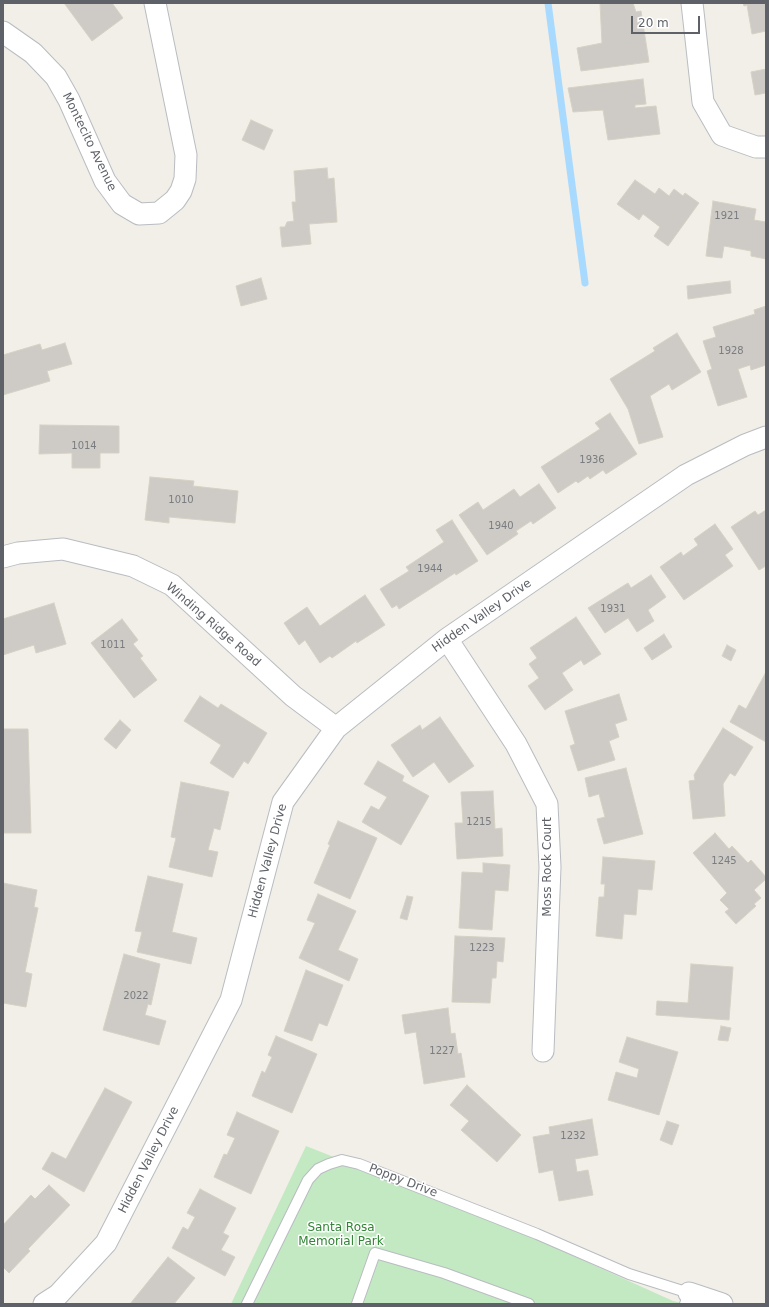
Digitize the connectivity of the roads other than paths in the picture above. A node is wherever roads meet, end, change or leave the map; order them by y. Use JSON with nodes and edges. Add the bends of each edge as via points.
{"nodes":[{"id":1,"x":155,"y":3,"type":"edge"},
{"id":2,"x":692,"y":3,"type":"edge"},
{"id":3,"x":3,"y":32,"type":"edge"},
{"id":4,"x":766,"y":147,"type":"edge"},
{"id":5,"x":766,"y":437,"type":"edge"},
{"id":6,"x":3,"y":557,"type":"edge"},
{"id":7,"x":447,"y":640,"type":"junction"},
{"id":8,"x":336,"y":728,"type":"junction"},
{"id":9,"x":543,"y":1051,"type":"dead end"},
{"id":10,"x":687,"y":1299,"type":"edge"},
{"id":11,"x":44,"y":1304,"type":"edge"},
{"id":12,"x":247,"y":1304,"type":"edge"},
{"id":13,"x":357,"y":1304,"type":"edge"},
{"id":14,"x":529,"y":1304,"type":"edge"},
{"id":15,"x":722,"y":1304,"type":"edge"}],
"edges":[{"from":1,"to":3,"type":"street","name":"Montecito Avenue","via":[[186,155],[185,179],[181,191],[176,200],[159,213],[139,214],[122,204],[105,181],[69,100],[56,78],[33,53]]},
{"from":2,"to":4,"type":"street","via":[[703,102],[722,135],[756,147]]},
{"from":5,"to":7,"type":"street","name":"Hidden Valley Drive","via":[[686,475]]},
{"from":6,"to":8,"type":"street","name":"Winding Ridge Road","via":[[63,549],[133,566],[172,585],[293,696]]},
{"from":7,"to":8,"type":"street","name":"Hidden Valley Drive"},
{"from":7,"to":9,"type":"street","name":"Moss Rock Court","via":[[516,744],[547,804],[550,867]]},
{"from":8,"to":11,"type":"street","name":"Hidden Valley Drive","via":[[283,802],[231,1000],[106,1243],[58,1295]]},
{"from":10,"to":12,"type":"lane","name":"Poppy Drive","via":[[537,1234],[359,1164],[342,1160],[318,1169],[308,1180]]},
{"from":10,"to":15,"type":"street"},
{"from":13,"to":14,"type":"lane","via":[[375,1252],[444,1273]]}]}
